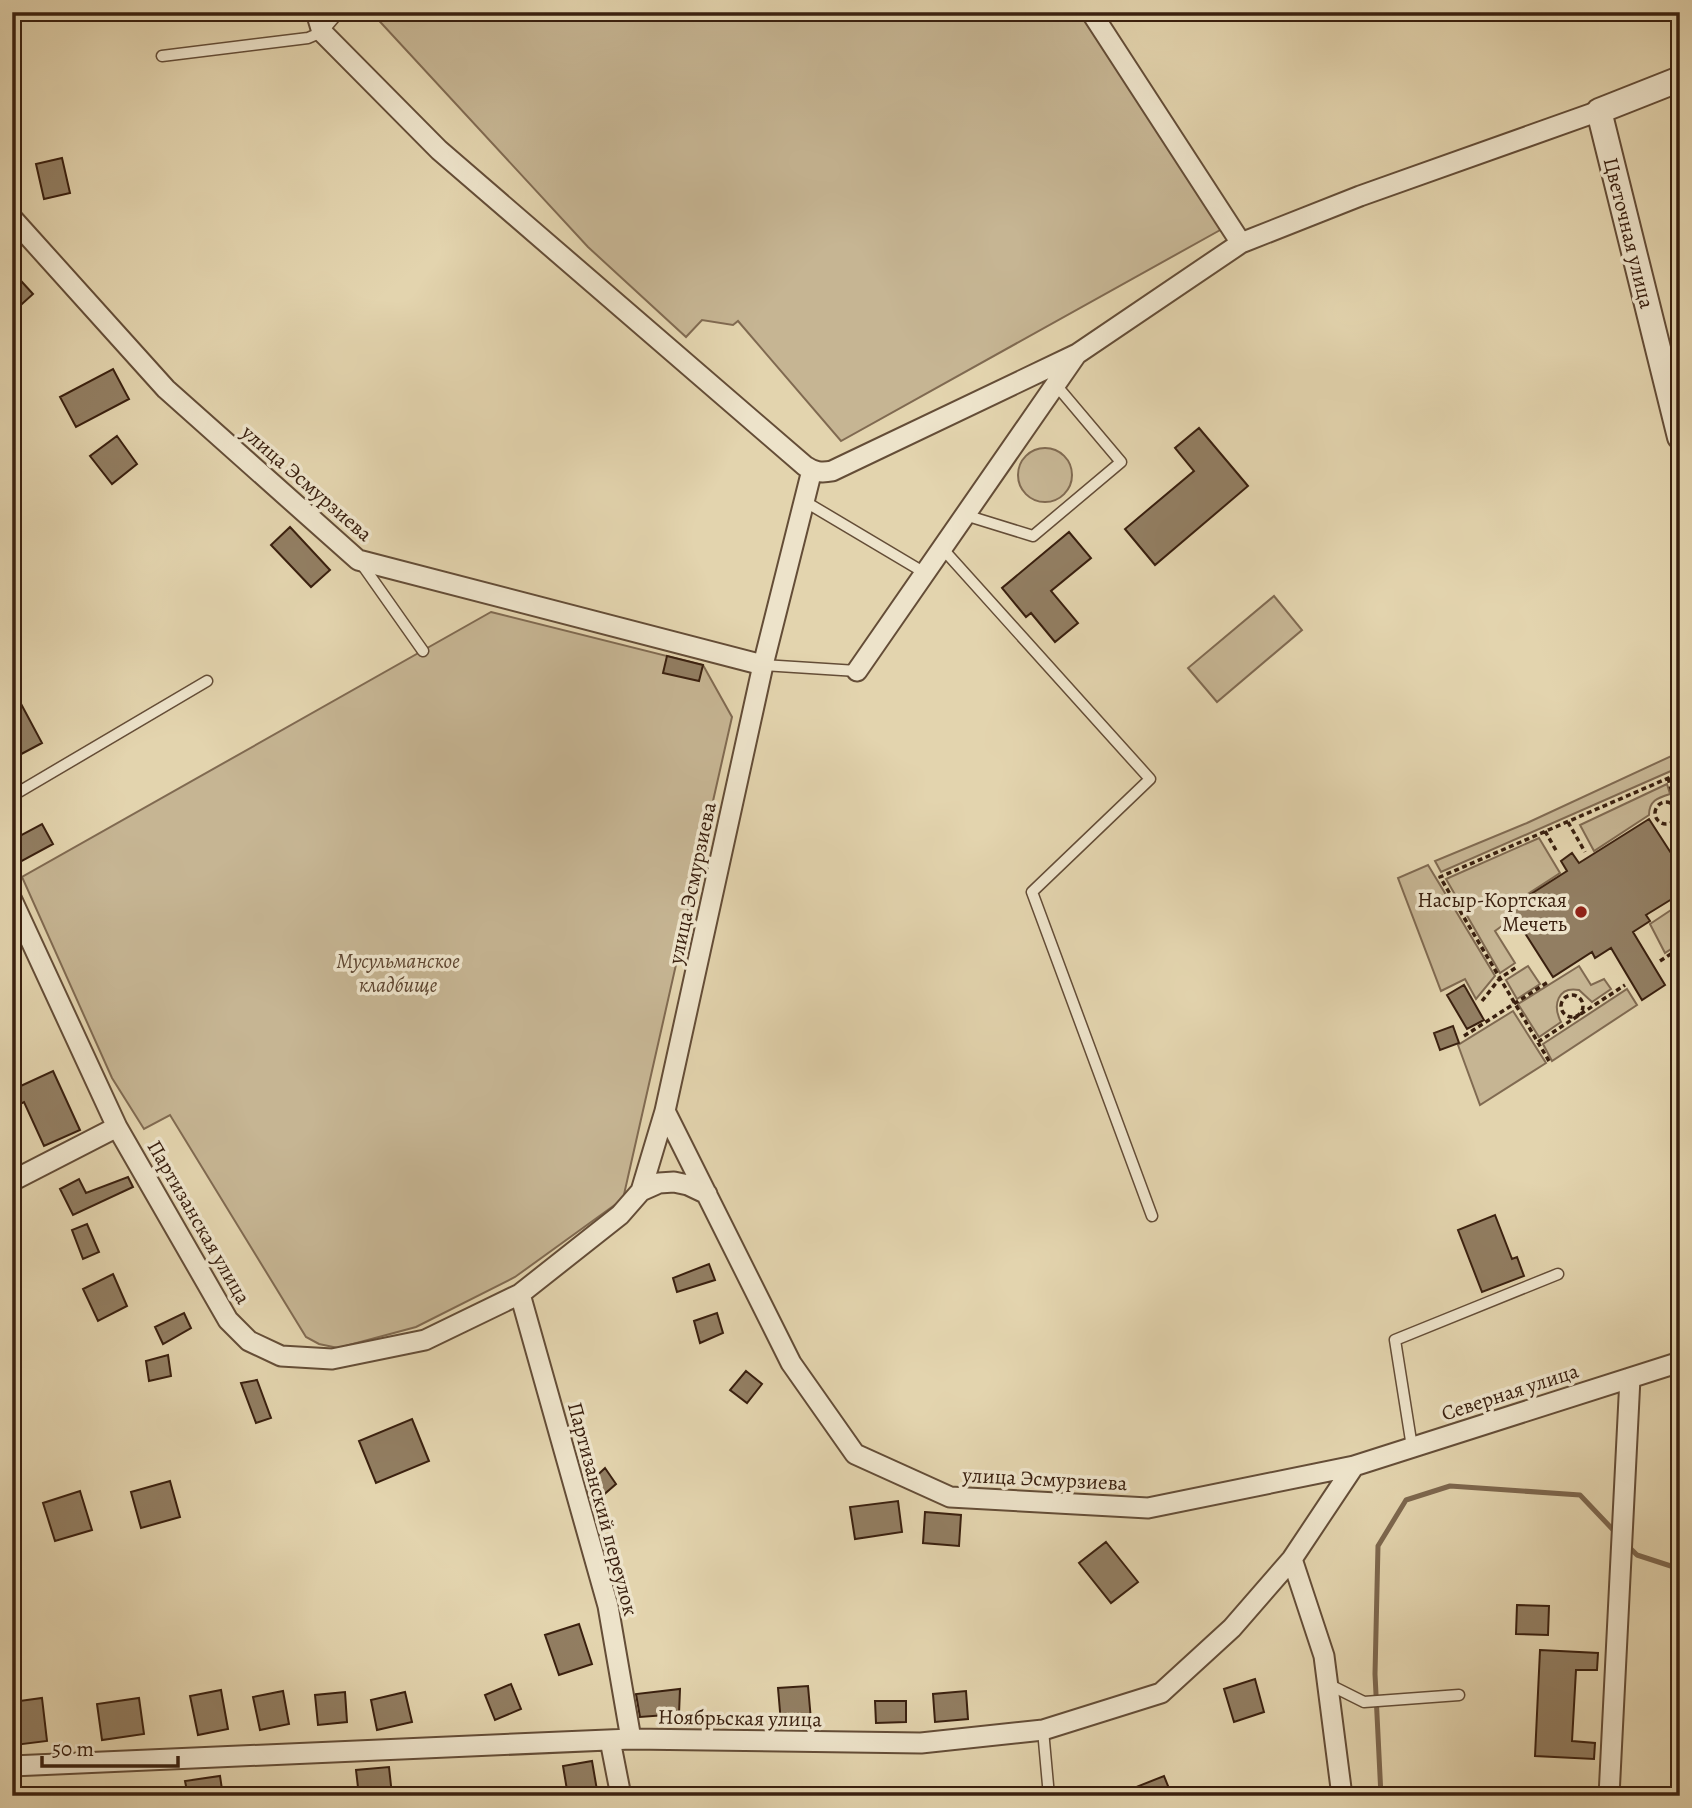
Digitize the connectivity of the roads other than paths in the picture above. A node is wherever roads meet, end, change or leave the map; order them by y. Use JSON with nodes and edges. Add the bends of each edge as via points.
{"nodes":[{"id":1,"x":316,"y":12,"type":"edge"},
{"id":2,"x":340,"y":12,"type":"edge"},
{"id":3,"x":1091,"y":12,"type":"edge"},
{"id":4,"x":322,"y":32,"type":"junction"},
{"id":5,"x":162,"y":57,"type":"dead end"},
{"id":6,"x":1680,"y":79,"type":"edge"},
{"id":7,"x":1599,"y":111,"type":"junction"},
{"id":8,"x":12,"y":218,"type":"edge"},
{"id":9,"x":1241,"y":243,"type":"junction"},
{"id":10,"x":1077,"y":354,"type":"junction"},
{"id":11,"x":1056,"y":385,"type":"junction"},
{"id":12,"x":1680,"y":437,"type":"edge"},
{"id":13,"x":812,"y":470,"type":"junction"},
{"id":14,"x":804,"y":501,"type":"junction"},
{"id":15,"x":965,"y":515,"type":"junction"},
{"id":16,"x":942,"y":548,"type":"junction"},
{"id":17,"x":358,"y":560,"type":"junction"},
{"id":18,"x":925,"y":573,"type":"junction"},
{"id":19,"x":423,"y":650,"type":"dead end"},
{"id":20,"x":763,"y":665,"type":"junction"},
{"id":21,"x":857,"y":671,"type":"joint"},
{"id":22,"x":207,"y":681,"type":"dead end"},
{"id":23,"x":12,"y":796,"type":"edge"},
{"id":24,"x":12,"y":900,"type":"edge"},
{"id":25,"x":665,"y":1111,"type":"junction"},
{"id":26,"x":117,"y":1127,"type":"junction"},
{"id":27,"x":12,"y":1181,"type":"edge"},
{"id":28,"x":641,"y":1191,"type":"junction"},
{"id":29,"x":707,"y":1194,"type":"junction"},
{"id":30,"x":1152,"y":1216,"type":"dead end"},
{"id":31,"x":1558,"y":1274,"type":"dead end"},
{"id":32,"x":520,"y":1294,"type":"junction"},
{"id":33,"x":1680,"y":1362,"type":"edge"},
{"id":34,"x":1630,"y":1378,"type":"junction"},
{"id":35,"x":1412,"y":1447,"type":"junction"},
{"id":36,"x":1354,"y":1466,"type":"junction"},
{"id":37,"x":1292,"y":1559,"type":"junction"},
{"id":38,"x":1328,"y":1684,"type":"junction"},
{"id":39,"x":1459,"y":1695,"type":"dead end"},
{"id":40,"x":1043,"y":1730,"type":"junction"},
{"id":41,"x":631,"y":1739,"type":"junction"},
{"id":42,"x":610,"y":1740,"type":"junction"},
{"id":43,"x":12,"y":1766,"type":"edge"},
{"id":44,"x":621,"y":1796,"type":"edge"},
{"id":45,"x":1049,"y":1796,"type":"edge"},
{"id":46,"x":1342,"y":1796,"type":"edge"},
{"id":47,"x":1609,"y":1796,"type":"edge"}],
"edges":[{"from":1,"to":4,"type":"street"},
{"from":2,"to":4,"type":"lane"},
{"from":3,"to":9,"type":"street"},
{"from":4,"to":5,"type":"lane","via":[[308,38]]},
{"from":4,"to":13,"type":"street","via":[[439,149]]},
{"from":6,"to":7,"type":"street"},
{"from":7,"to":9,"type":"street"},
{"from":7,"to":12,"type":"street","name":"Цветочная улица"},
{"from":8,"to":17,"type":"street","name":"улица Эсмурзиева","via":[[166,389]]},
{"from":9,"to":10,"type":"street"},
{"from":10,"to":11,"type":"street"},
{"from":10,"to":13,"type":"street","via":[[832,471]]},
{"from":11,"to":15,"type":"street"},
{"from":11,"to":15,"type":"lane","via":[[1121,462],[1033,536]]},
{"from":13,"to":14,"type":"street"},
{"from":14,"to":18,"type":"lane"},
{"from":14,"to":20,"type":"street"},
{"from":15,"to":16,"type":"street"},
{"from":16,"to":18,"type":"street"},
{"from":16,"to":30,"type":"lane","via":[[1150,779],[1032,892]]},
{"from":17,"to":19,"type":"lane"},
{"from":17,"to":20,"type":"street","name":"улица Эсмурзиева"},
{"from":18,"to":21,"type":"street"},
{"from":20,"to":21,"type":"lane"},
{"from":20,"to":25,"type":"street","name":"улица Эсмурзиева"},
{"from":22,"to":23,"type":"lane"},
{"from":24,"to":26,"type":"street","name":"Партизанская улица"},
{"from":25,"to":28,"type":"street"},
{"from":25,"to":29,"type":"street","name":"улица Эсмурзиева"},
{"from":26,"to":27,"type":"street"},
{"from":26,"to":32,"type":"street","name":"Партизанская улица","via":[[228,1320],[249,1341],[281,1356],[332,1359],[425,1340]]},
{"from":28,"to":29,"type":"street","via":[[674,1182]]},
{"from":28,"to":32,"type":"street","name":"Партизанская улица","via":[[620,1215]]},
{"from":29,"to":36,"type":"street","name":"улица Эсмурзиева","via":[[791,1363],[855,1454],[950,1497],[1148,1508]]},
{"from":31,"to":35,"type":"lane","via":[[1395,1340]]},
{"from":32,"to":41,"type":"street","name":"Партизанский переулок","via":[[608,1606]]},
{"from":33,"to":34,"type":"street","name":"Северная улица"},
{"from":34,"to":35,"type":"street","name":"Северная улица"},
{"from":34,"to":47,"type":"street"},
{"from":35,"to":36,"type":"street","name":"Северная улица"},
{"from":36,"to":37,"type":"street","name":"Ноябрьская улица"},
{"from":37,"to":38,"type":"street","via":[[1324,1656]]},
{"from":37,"to":40,"type":"street","name":"Ноябрьская улица","via":[[1232,1628],[1161,1693]]},
{"from":38,"to":39,"type":"lane","via":[[1364,1702]]},
{"from":38,"to":46,"type":"street"},
{"from":40,"to":41,"type":"street","name":"Ноябрьская улица","via":[[921,1743]]},
{"from":40,"to":45,"type":"lane"},
{"from":41,"to":42,"type":"street","name":"Ноябрьская улица"},
{"from":42,"to":43,"type":"street","name":"Ноябрьская улица"},
{"from":42,"to":44,"type":"street"}]}
